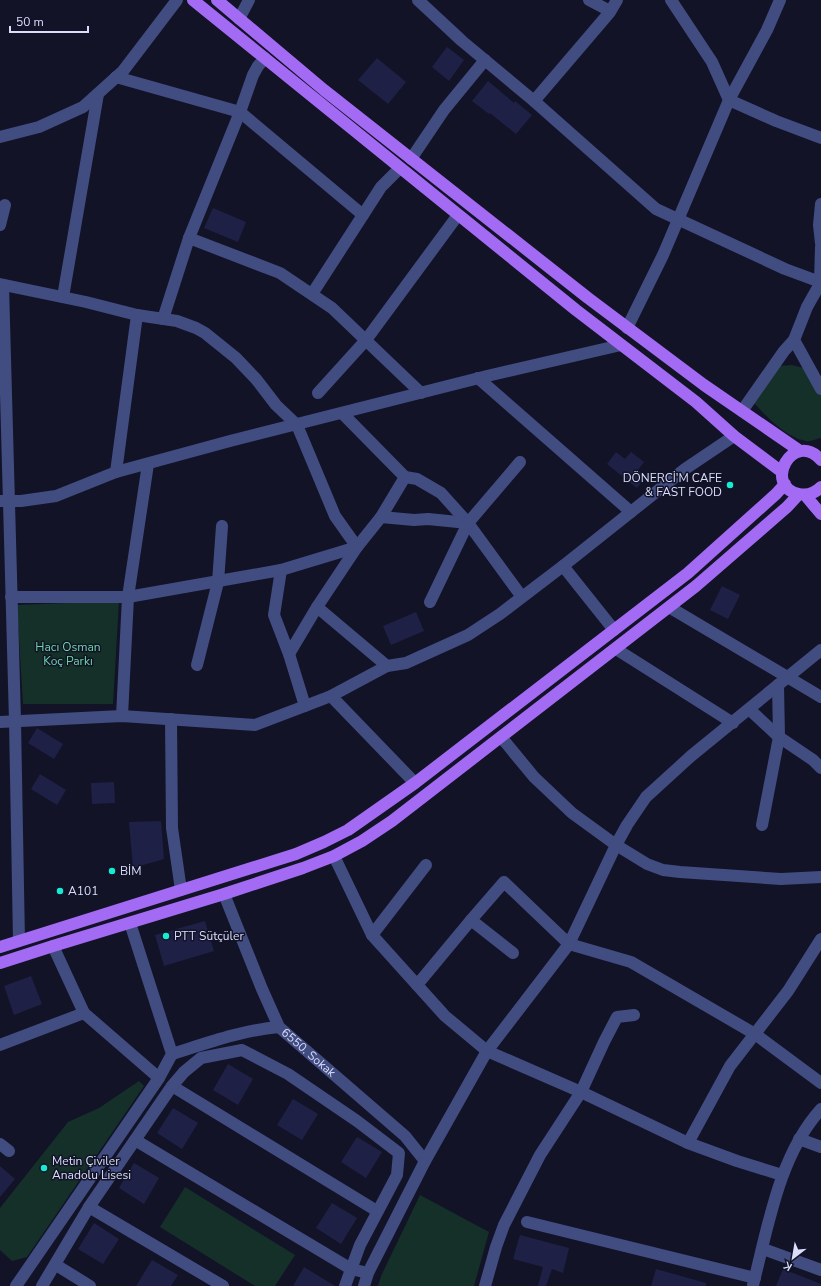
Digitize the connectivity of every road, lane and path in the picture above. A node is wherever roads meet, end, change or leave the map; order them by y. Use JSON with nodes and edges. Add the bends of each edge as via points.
{"nodes":[{"id":1,"x":177,"y":0,"type":"edge"},
{"id":2,"x":194,"y":0,"type":"edge"},
{"id":3,"x":217,"y":0,"type":"edge"},
{"id":4,"x":249,"y":0,"type":"edge"},
{"id":5,"x":418,"y":0,"type":"edge"},
{"id":6,"x":589,"y":0,"type":"edge"},
{"id":7,"x":617,"y":0,"type":"edge"},
{"id":8,"x":671,"y":0,"type":"edge"},
{"id":9,"x":780,"y":0,"type":"edge"},
{"id":10,"x":610,"y":11,"type":"junction"},
{"id":11,"x":239,"y":19,"type":"junction"},
{"id":12,"x":265,"y":58,"type":"junction"},
{"id":13,"x":485,"y":60,"type":"junction"},
{"id":14,"x":116,"y":77,"type":"junction"},
{"id":15,"x":98,"y":94,"type":"junction"},
{"id":16,"x":729,"y":100,"type":"junction"},
{"id":17,"x":534,"y":101,"type":"junction"},
{"id":18,"x":240,"y":112,"type":"junction"},
{"id":19,"x":0,"y":137,"type":"edge"},
{"id":20,"x":821,"y":138,"type":"edge"},
{"id":21,"x":411,"y":159,"type":"junction"},
{"id":22,"x":400,"y":168,"type":"junction"},
{"id":23,"x":821,"y":204,"type":"edge"},
{"id":24,"x":5,"y":205,"type":"dead end"},
{"id":25,"x":458,"y":214,"type":"junction"},
{"id":26,"x":363,"y":215,"type":"junction"},
{"id":27,"x":678,"y":219,"type":"junction"},
{"id":28,"x":0,"y":225,"type":"edge"},
{"id":29,"x":189,"y":238,"type":"junction"},
{"id":30,"x":821,"y":243,"type":"edge"},
{"id":31,"x":821,"y":247,"type":"edge"},
{"id":32,"x":820,"y":282,"type":"edge"},
{"id":33,"x":1,"y":285,"type":"edge"},
{"id":34,"x":312,"y":294,"type":"junction"},
{"id":35,"x":63,"y":297,"type":"junction"},
{"id":36,"x":138,"y":315,"type":"junction"},
{"id":37,"x":163,"y":319,"type":"junction"},
{"id":38,"x":627,"y":328,"type":"junction"},
{"id":39,"x":366,"y":340,"type":"junction"},
{"id":40,"x":794,"y":340,"type":"junction"},
{"id":41,"x":621,"y":345,"type":"junction"},
{"id":42,"x":478,"y":378,"type":"junction"},
{"id":43,"x":3,"y":386,"type":"edge"},
{"id":44,"x":821,"y":389,"type":"edge"},
{"id":45,"x":318,"y":393,"type":"dead end"},
{"id":46,"x":421,"y":393,"type":"junction"},
{"id":47,"x":742,"y":411,"type":"junction"},
{"id":48,"x":342,"y":413,"type":"junction"},
{"id":49,"x":297,"y":425,"type":"junction"},
{"id":50,"x":734,"y":436,"type":"junction"},
{"id":51,"x":800,"y":451,"type":"junction"},
{"id":52,"x":819,"y":456,"type":"edge"},
{"id":53,"x":520,"y":462,"type":"dead end"},
{"id":54,"x":148,"y":464,"type":"junction"},
{"id":55,"x":116,"y":472,"type":"junction"},
{"id":56,"x":405,"y":477,"type":"junction"},
{"id":57,"x":783,"y":478,"type":"junction"},
{"id":58,"x":821,"y":487,"type":"edge"},
{"id":59,"x":802,"y":495,"type":"junction"},
{"id":60,"x":4,"y":501,"type":"edge"},
{"id":61,"x":631,"y":512,"type":"junction"},
{"id":62,"x":821,"y":514,"type":"edge"},
{"id":63,"x":381,"y":518,"type":"junction"},
{"id":64,"x":468,"y":523,"type":"junction"},
{"id":65,"x":222,"y":526,"type":"dead end"},
{"id":66,"x":357,"y":547,"type":"junction"},
{"id":67,"x":563,"y":566,"type":"junction"},
{"id":68,"x":281,"y":570,"type":"junction"},
{"id":69,"x":218,"y":582,"type":"junction"},
{"id":70,"x":11,"y":597,"type":"junction"},
{"id":71,"x":128,"y":597,"type":"junction"},
{"id":72,"x":522,"y":598,"type":"junction"},
{"id":73,"x":430,"y":602,"type":"dead end"},
{"id":74,"x":317,"y":607,"type":"junction"},
{"id":75,"x":669,"y":607,"type":"junction"},
{"id":76,"x":614,"y":630,"type":"junction"},
{"id":77,"x":616,"y":648,"type":"junction"},
{"id":78,"x":821,"y":650,"type":"edge"},
{"id":79,"x":289,"y":654,"type":"junction"},
{"id":80,"x":197,"y":665,"type":"dead end"},
{"id":81,"x":387,"y":666,"type":"junction"},
{"id":82,"x":783,"y":682,"type":"junction"},
{"id":83,"x":331,"y":696,"type":"junction"},
{"id":84,"x":821,"y":698,"type":"edge"},
{"id":85,"x":305,"y":706,"type":"junction"},
{"id":86,"x":749,"y":709,"type":"junction"},
{"id":87,"x":122,"y":716,"type":"junction"},
{"id":88,"x":171,"y":719,"type":"junction"},
{"id":89,"x":15,"y":721,"type":"junction"},
{"id":90,"x":0,"y":722,"type":"edge"},
{"id":91,"x":733,"y":723,"type":"junction"},
{"id":92,"x":501,"y":737,"type":"junction"},
{"id":93,"x":779,"y":737,"type":"junction"},
{"id":94,"x":821,"y":768,"type":"edge"},
{"id":95,"x":415,"y":783,"type":"junction"},
{"id":96,"x":762,"y":825,"type":"dead end"},
{"id":97,"x":616,"y":845,"type":"junction"},
{"id":98,"x":334,"y":856,"type":"junction"},
{"id":99,"x":426,"y":865,"type":"dead end"},
{"id":100,"x":821,"y":877,"type":"edge"},
{"id":101,"x":181,"y":890,"type":"junction"},
{"id":102,"x":224,"y":894,"type":"junction"},
{"id":103,"x":471,"y":920,"type":"junction"},
{"id":104,"x":130,"y":923,"type":"junction"},
{"id":105,"x":372,"y":935,"type":"junction"},
{"id":106,"x":821,"y":939,"type":"edge"},
{"id":107,"x":19,"y":941,"type":"junction"},
{"id":108,"x":569,"y":944,"type":"junction"},
{"id":109,"x":53,"y":946,"type":"junction"},
{"id":110,"x":0,"y":947,"type":"edge"},
{"id":111,"x":514,"y":953,"type":"dead end"},
{"id":112,"x":0,"y":963,"type":"edge"},
{"id":113,"x":417,"y":985,"type":"junction"},
{"id":114,"x":84,"y":1013,"type":"junction"},
{"id":115,"x":634,"y":1015,"type":"dead end"},
{"id":116,"x":279,"y":1027,"type":"junction"},
{"id":117,"x":755,"y":1034,"type":"junction"},
{"id":118,"x":0,"y":1045,"type":"edge"},
{"id":119,"x":487,"y":1051,"type":"junction"},
{"id":120,"x":172,"y":1054,"type":"junction"},
{"id":121,"x":159,"y":1078,"type":"junction"},
{"id":122,"x":821,"y":1082,"type":"edge"},
{"id":123,"x":172,"y":1086,"type":"junction"},
{"id":124,"x":581,"y":1092,"type":"junction"},
{"id":125,"x":821,"y":1109,"type":"edge"},
{"id":126,"x":799,"y":1139,"type":"junction"},
{"id":127,"x":135,"y":1140,"type":"junction"},
{"id":128,"x":688,"y":1143,"type":"junction"},
{"id":129,"x":821,"y":1147,"type":"edge"},
{"id":130,"x":425,"y":1161,"type":"junction"},
{"id":131,"x":782,"y":1175,"type":"junction"},
{"id":132,"x":89,"y":1207,"type":"junction"},
{"id":133,"x":377,"y":1211,"type":"junction"},
{"id":134,"x":527,"y":1222,"type":"dead end"},
{"id":135,"x":762,"y":1249,"type":"junction"},
{"id":136,"x":56,"y":1265,"type":"junction"},
{"id":137,"x":351,"y":1269,"type":"junction"},
{"id":138,"x":821,"y":1270,"type":"edge"},
{"id":139,"x":368,"y":1273,"type":"junction"},
{"id":140,"x":754,"y":1282,"type":"edge"},
{"id":141,"x":16,"y":1286,"type":"edge"},
{"id":142,"x":42,"y":1286,"type":"edge"},
{"id":143,"x":90,"y":1286,"type":"edge"},
{"id":144,"x":223,"y":1286,"type":"edge"},
{"id":145,"x":345,"y":1286,"type":"edge"},
{"id":146,"x":364,"y":1286,"type":"edge"},
{"id":147,"x":485,"y":1286,"type":"edge"}],
"edges":[{"from":1,"to":14,"type":"street"},
{"from":2,"to":12,"type":"main road"},
{"from":3,"to":11,"type":"main road"},
{"from":4,"to":11,"type":"street"},
{"from":5,"to":13,"type":"street"},
{"from":6,"to":10,"type":"street"},
{"from":7,"to":10,"type":"street"},
{"from":8,"to":16,"type":"street","via":[[712,62]]},
{"from":9,"to":16,"type":"street","via":[[767,30]]},
{"from":10,"to":17,"type":"street"},
{"from":11,"to":21,"type":"main road"},
{"from":12,"to":18,"type":"street","via":[[253,76]]},
{"from":12,"to":22,"type":"main road"},
{"from":13,"to":17,"type":"street"},
{"from":13,"to":21,"type":"street","via":[[444,110]]},
{"from":14,"to":15,"type":"street"},
{"from":14,"to":18,"type":"street"},
{"from":15,"to":19,"type":"street","via":[[83,108],[39,127]]},
{"from":15,"to":35,"type":"street"},
{"from":16,"to":20,"type":"street"},
{"from":16,"to":27,"type":"street"},
{"from":17,"to":27,"type":"street","via":[[656,209]]},
{"from":18,"to":26,"type":"street"},
{"from":18,"to":29,"type":"street"},
{"from":21,"to":38,"type":"main road"},
{"from":22,"to":25,"type":"main road"},
{"from":22,"to":26,"type":"street","via":[[381,187]]},
{"from":23,"to":30,"type":"street"},
{"from":24,"to":28,"type":"street"},
{"from":25,"to":39,"type":"street"},
{"from":25,"to":41,"type":"main road"},
{"from":26,"to":34,"type":"street"},
{"from":27,"to":32,"type":"street","via":[[785,269]]},
{"from":27,"to":38,"type":"street"},
{"from":29,"to":34,"type":"street","via":[[280,273]]},
{"from":29,"to":37,"type":"street"},
{"from":31,"to":32,"type":"street"},
{"from":32,"to":40,"type":"street"},
{"from":33,"to":35,"type":"street"},
{"from":33,"to":43,"type":"street"},
{"from":34,"to":39,"type":"street","via":[[332,308]]},
{"from":35,"to":36,"type":"street"},
{"from":36,"to":37,"type":"street"},
{"from":36,"to":55,"type":"street"},
{"from":37,"to":49,"type":"street","via":[[177,321],[205,333],[246,368],[276,405]]},
{"from":38,"to":47,"type":"main road"},
{"from":39,"to":45,"type":"street"},
{"from":39,"to":46,"type":"street"},
{"from":40,"to":44,"type":"street"},
{"from":40,"to":47,"type":"street"},
{"from":41,"to":42,"type":"street"},
{"from":41,"to":50,"type":"main road","via":[[696,402]]},
{"from":42,"to":46,"type":"street"},
{"from":42,"to":61,"type":"street"},
{"from":43,"to":60,"type":"street"},
{"from":46,"to":48,"type":"street"},
{"from":47,"to":51,"type":"main road"},
{"from":48,"to":49,"type":"street"},
{"from":48,"to":56,"type":"street"},
{"from":49,"to":54,"type":"street"},
{"from":49,"to":66,"type":"street","via":[[336,516]]},
{"from":50,"to":57,"type":"main road"},
{"from":50,"to":61,"type":"street","via":[[685,469]]},
{"from":51,"to":52,"type":"main road"},
{"from":51,"to":57,"type":"main road","via":[[785,461]]},
{"from":53,"to":64,"type":"street"},
{"from":54,"to":55,"type":"street"},
{"from":54,"to":71,"type":"street"},
{"from":55,"to":60,"type":"street","via":[[56,496]]},
{"from":56,"to":63,"type":"street"},
{"from":56,"to":64,"type":"street","via":[[417,479],[441,493]]},
{"from":57,"to":59,"type":"main road","via":[[793,492]]},
{"from":57,"to":76,"type":"main road","via":[[776,494],[688,573]]},
{"from":58,"to":59,"type":"main road","via":[[816,492]]},
{"from":59,"to":62,"type":"main road"},
{"from":59,"to":75,"type":"main road"},
{"from":60,"to":70,"type":"street"},
{"from":61,"to":67,"type":"street"},
{"from":63,"to":64,"type":"street"},
{"from":63,"to":66,"type":"street"},
{"from":64,"to":72,"type":"street"},
{"from":64,"to":73,"type":"street"},
{"from":65,"to":69,"type":"street"},
{"from":66,"to":68,"type":"street"},
{"from":66,"to":74,"type":"street"},
{"from":67,"to":72,"type":"street"},
{"from":67,"to":76,"type":"street"},
{"from":68,"to":69,"type":"street"},
{"from":68,"to":79,"type":"street","via":[[274,616]]},
{"from":69,"to":71,"type":"street"},
{"from":69,"to":80,"type":"street"},
{"from":70,"to":71,"type":"street"},
{"from":70,"to":89,"type":"street"},
{"from":71,"to":87,"type":"street"},
{"from":72,"to":81,"type":"street","via":[[468,635],[406,663]]},
{"from":74,"to":79,"type":"street"},
{"from":74,"to":81,"type":"street"},
{"from":75,"to":77,"type":"main road"},
{"from":75,"to":82,"type":"street"},
{"from":76,"to":95,"type":"main road"},
{"from":77,"to":91,"type":"street"},
{"from":77,"to":92,"type":"main road"},
{"from":78,"to":82,"type":"street"},
{"from":79,"to":85,"type":"street"},
{"from":81,"to":83,"type":"street"},
{"from":82,"to":84,"type":"street"},
{"from":82,"to":86,"type":"street"},
{"from":82,"to":93,"type":"street"},
{"from":83,"to":85,"type":"street"},
{"from":83,"to":95,"type":"street"},
{"from":85,"to":88,"type":"street","via":[[255,725]]},
{"from":86,"to":91,"type":"street"},
{"from":86,"to":93,"type":"street"},
{"from":87,"to":88,"type":"street"},
{"from":87,"to":89,"type":"street"},
{"from":88,"to":101,"type":"street","via":[[172,828]]},
{"from":89,"to":90,"type":"street"},
{"from":89,"to":107,"type":"street"},
{"from":91,"to":97,"type":"street","via":[[691,756],[646,797]]},
{"from":92,"to":97,"type":"street","via":[[534,777],[572,813]]},
{"from":92,"to":98,"type":"main road","via":[[392,820],[362,841]]},
{"from":93,"to":94,"type":"street"},
{"from":93,"to":96,"type":"street"},
{"from":95,"to":101,"type":"main road","via":[[348,830],[324,842],[296,854]]},
{"from":97,"to":100,"type":"street","via":[[647,864],[663,870],[781,878]]},
{"from":97,"to":108,"type":"street"},
{"from":98,"to":102,"type":"main road"},
{"from":98,"to":105,"type":"street"},
{"from":99,"to":105,"type":"street"},
{"from":101,"to":107,"type":"main road"},
{"from":102,"to":104,"type":"main road"},
{"from":102,"to":116,"type":"street","name":"6550. Sokak"},
{"from":103,"to":108,"type":"street","via":[[504,882]]},
{"from":103,"to":111,"type":"street"},
{"from":103,"to":113,"type":"street"},
{"from":104,"to":109,"type":"main road"},
{"from":104,"to":120,"type":"street"},
{"from":105,"to":113,"type":"street"},
{"from":106,"to":117,"type":"street","via":[[788,992]]},
{"from":107,"to":110,"type":"main road"},
{"from":108,"to":117,"type":"street","via":[[631,962]]},
{"from":108,"to":119,"type":"street"},
{"from":109,"to":112,"type":"main road"},
{"from":109,"to":114,"type":"street"},
{"from":113,"to":119,"type":"street","via":[[445,1016]]},
{"from":114,"to":118,"type":"street"},
{"from":114,"to":121,"type":"street"},
{"from":115,"to":124,"type":"street","via":[[617,1017]]},
{"from":116,"to":120,"type":"street","via":[[264,1028],[208,1042]]},
{"from":116,"to":130,"type":"street","name":"6550. Sokak","via":[[405,1136]]},
{"from":117,"to":122,"type":"street"},
{"from":117,"to":128,"type":"street","via":[[730,1066]]},
{"from":119,"to":124,"type":"street"},
{"from":119,"to":130,"type":"street"},
{"from":120,"to":121,"type":"street"},
{"from":121,"to":141,"type":"street"},
{"from":123,"to":127,"type":"street"},
{"from":123,"to":133,"type":"street"},
{"from":123,"to":133,"type":"street","via":[[201,1058],[242,1050],[288,1074],[357,1121],[398,1153],[397,1175]]},
{"from":124,"to":128,"type":"street"},
{"from":124,"to":147,"type":"street","via":[[540,1155],[504,1225]]},
{"from":125,"to":126,"type":"street"},
{"from":126,"to":129,"type":"street"},
{"from":126,"to":131,"type":"street"},
{"from":127,"to":132,"type":"street"},
{"from":127,"to":137,"type":"street"},
{"from":128,"to":131,"type":"street"},
{"from":130,"to":139,"type":"street"},
{"from":131,"to":135,"type":"street"},
{"from":132,"to":136,"type":"street"},
{"from":132,"to":144,"type":"street"},
{"from":133,"to":137,"type":"street"},
{"from":134,"to":140,"type":"street"},
{"from":135,"to":138,"type":"street"},
{"from":135,"to":140,"type":"street"},
{"from":136,"to":142,"type":"street"},
{"from":136,"to":143,"type":"street"},
{"from":137,"to":139,"type":"street"},
{"from":137,"to":145,"type":"street"},
{"from":139,"to":146,"type":"street"}]}
